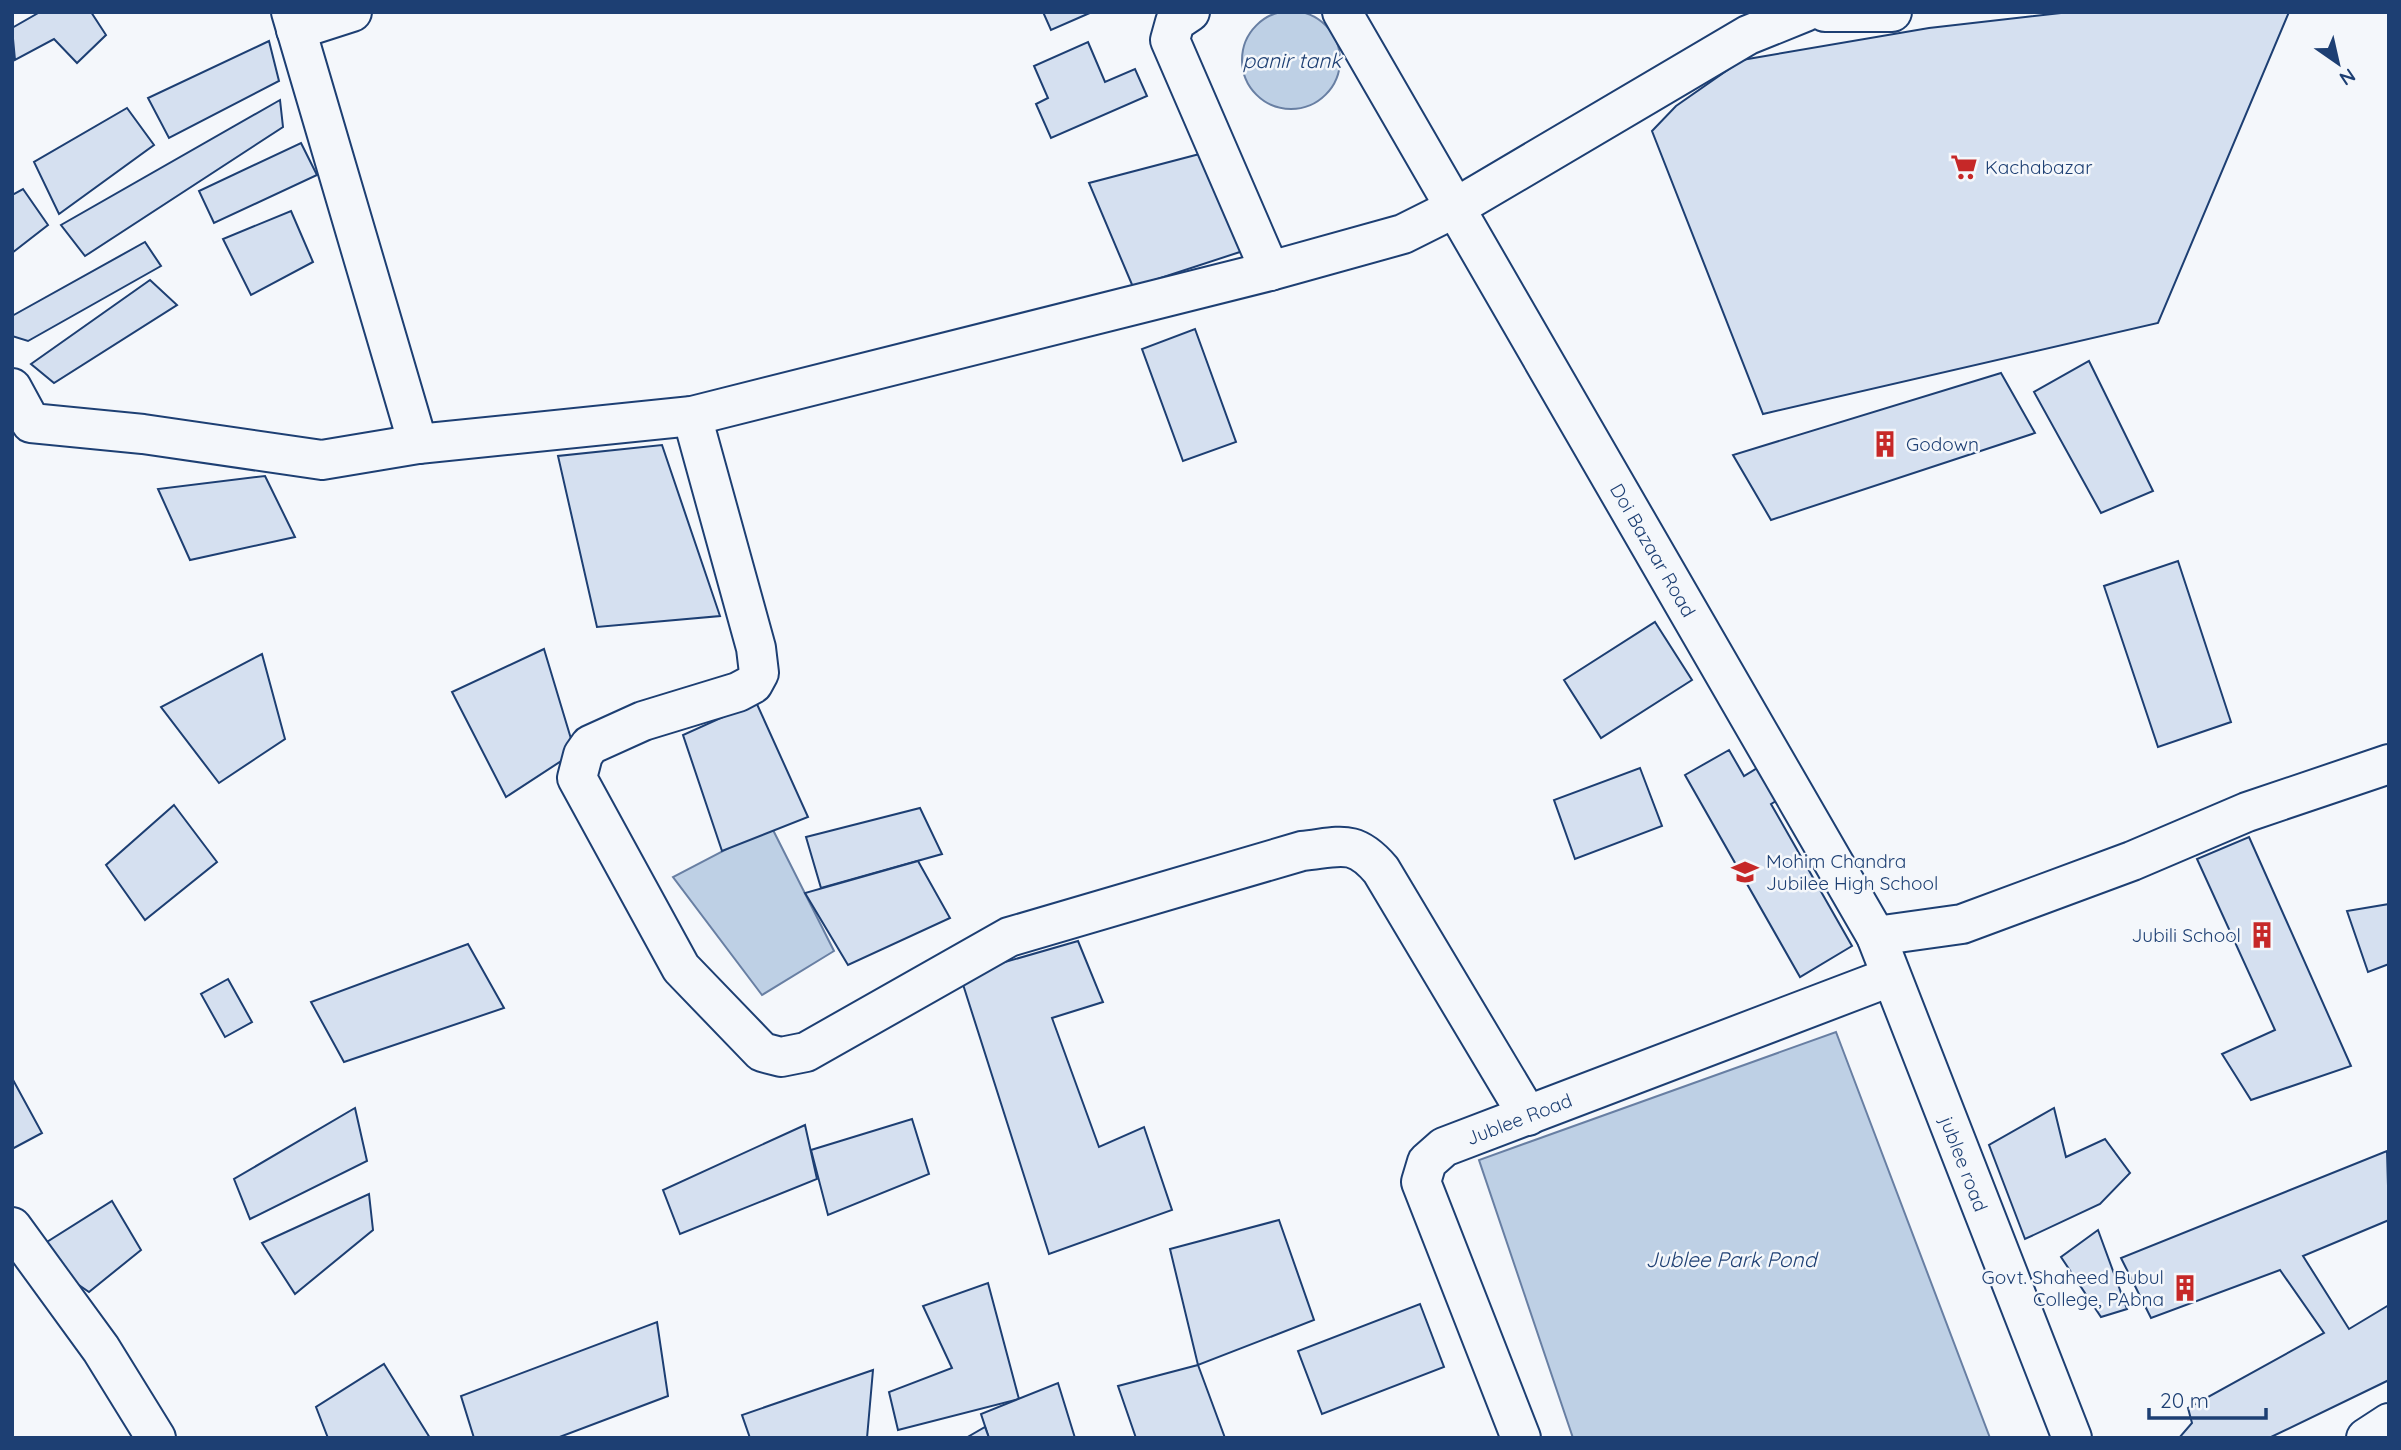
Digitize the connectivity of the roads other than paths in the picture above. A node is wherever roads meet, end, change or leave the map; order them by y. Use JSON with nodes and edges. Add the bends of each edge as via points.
{"nodes":[{"id":1,"x":352,"y":12,"type":"edge"},
{"id":2,"x":1190,"y":12,"type":"edge"},
{"id":3,"x":1342,"y":12,"type":"edge"},
{"id":4,"x":1805,"y":12,"type":"edge"},
{"id":5,"x":1825,"y":12,"type":"edge"},
{"id":6,"x":1892,"y":12,"type":"edge"},
{"id":7,"x":293,"y":21,"type":"edge"},
{"id":8,"x":1453,"y":209,"type":"junction"},
{"id":9,"x":1270,"y":271,"type":"junction"},
{"id":10,"x":12,"y":388,"type":"edge"},
{"id":11,"x":692,"y":416,"type":"junction"},
{"id":12,"x":22,"y":429,"type":"edge"},
{"id":13,"x":418,"y":444,"type":"junction"},
{"id":14,"x":2389,"y":764,"type":"edge"},
{"id":15,"x":1850,"y":893,"type":"joint"},
{"id":16,"x":1876,"y":936,"type":"junction"},
{"id":17,"x":1891,"y":977,"type":"junction"},
{"id":18,"x":1528,"y":1116,"type":"junction"},
{"id":19,"x":12,"y":1227,"type":"edge"},
{"id":20,"x":2389,"y":1423,"type":"edge"},
{"id":21,"x":156,"y":1438,"type":"edge"},
{"id":22,"x":1521,"y":1438,"type":"edge"},
{"id":23,"x":2072,"y":1438,"type":"edge"},
{"id":24,"x":2366,"y":1438,"type":"edge"}],
"edges":[{"from":1,"to":7,"type":"street"},
{"from":2,"to":9,"type":"street","via":[[1175,22],[1170,40]]},
{"from":3,"to":8,"type":"street","name":"Doi Bazaar Road"},
{"from":4,"to":8,"type":"street","via":[[1748,35]]},
{"from":5,"to":6,"type":"street"},
{"from":7,"to":13,"type":"street"},
{"from":8,"to":9,"type":"street","via":[[1403,234]]},
{"from":8,"to":15,"type":"street","name":"Doi Bazaar Road"},
{"from":9,"to":11,"type":"street"},
{"from":10,"to":12,"type":"street"},
{"from":11,"to":13,"type":"street"},
{"from":11,"to":18,"type":"street","via":[[756,648],[758,673],[753,684],[738,692],[643,721],[590,745],[577,778],[681,968],[762,1052],[781,1057],[806,1052],[1009,937],[1302,851],[1352,846],[1366,852],[1381,870]]},
{"from":12,"to":13,"type":"street","via":[[143,434],[322,460]]},
{"from":14,"to":16,"type":"street","via":[[2247,812],[2132,861],[1962,924]]},
{"from":15,"to":16,"type":"street","name":"jublee road"},
{"from":16,"to":17,"type":"street","name":"jublee road"},
{"from":17,"to":18,"type":"street","name":"Jublee Road"},
{"from":17,"to":23,"type":"street","name":"jublee road"},
{"from":18,"to":22,"type":"street","name":"Jublee Road","via":[[1444,1147],[1427,1162],[1421,1182]]},
{"from":19,"to":21,"type":"street","via":[[101,1349]]},
{"from":20,"to":24,"type":"street"}]}
